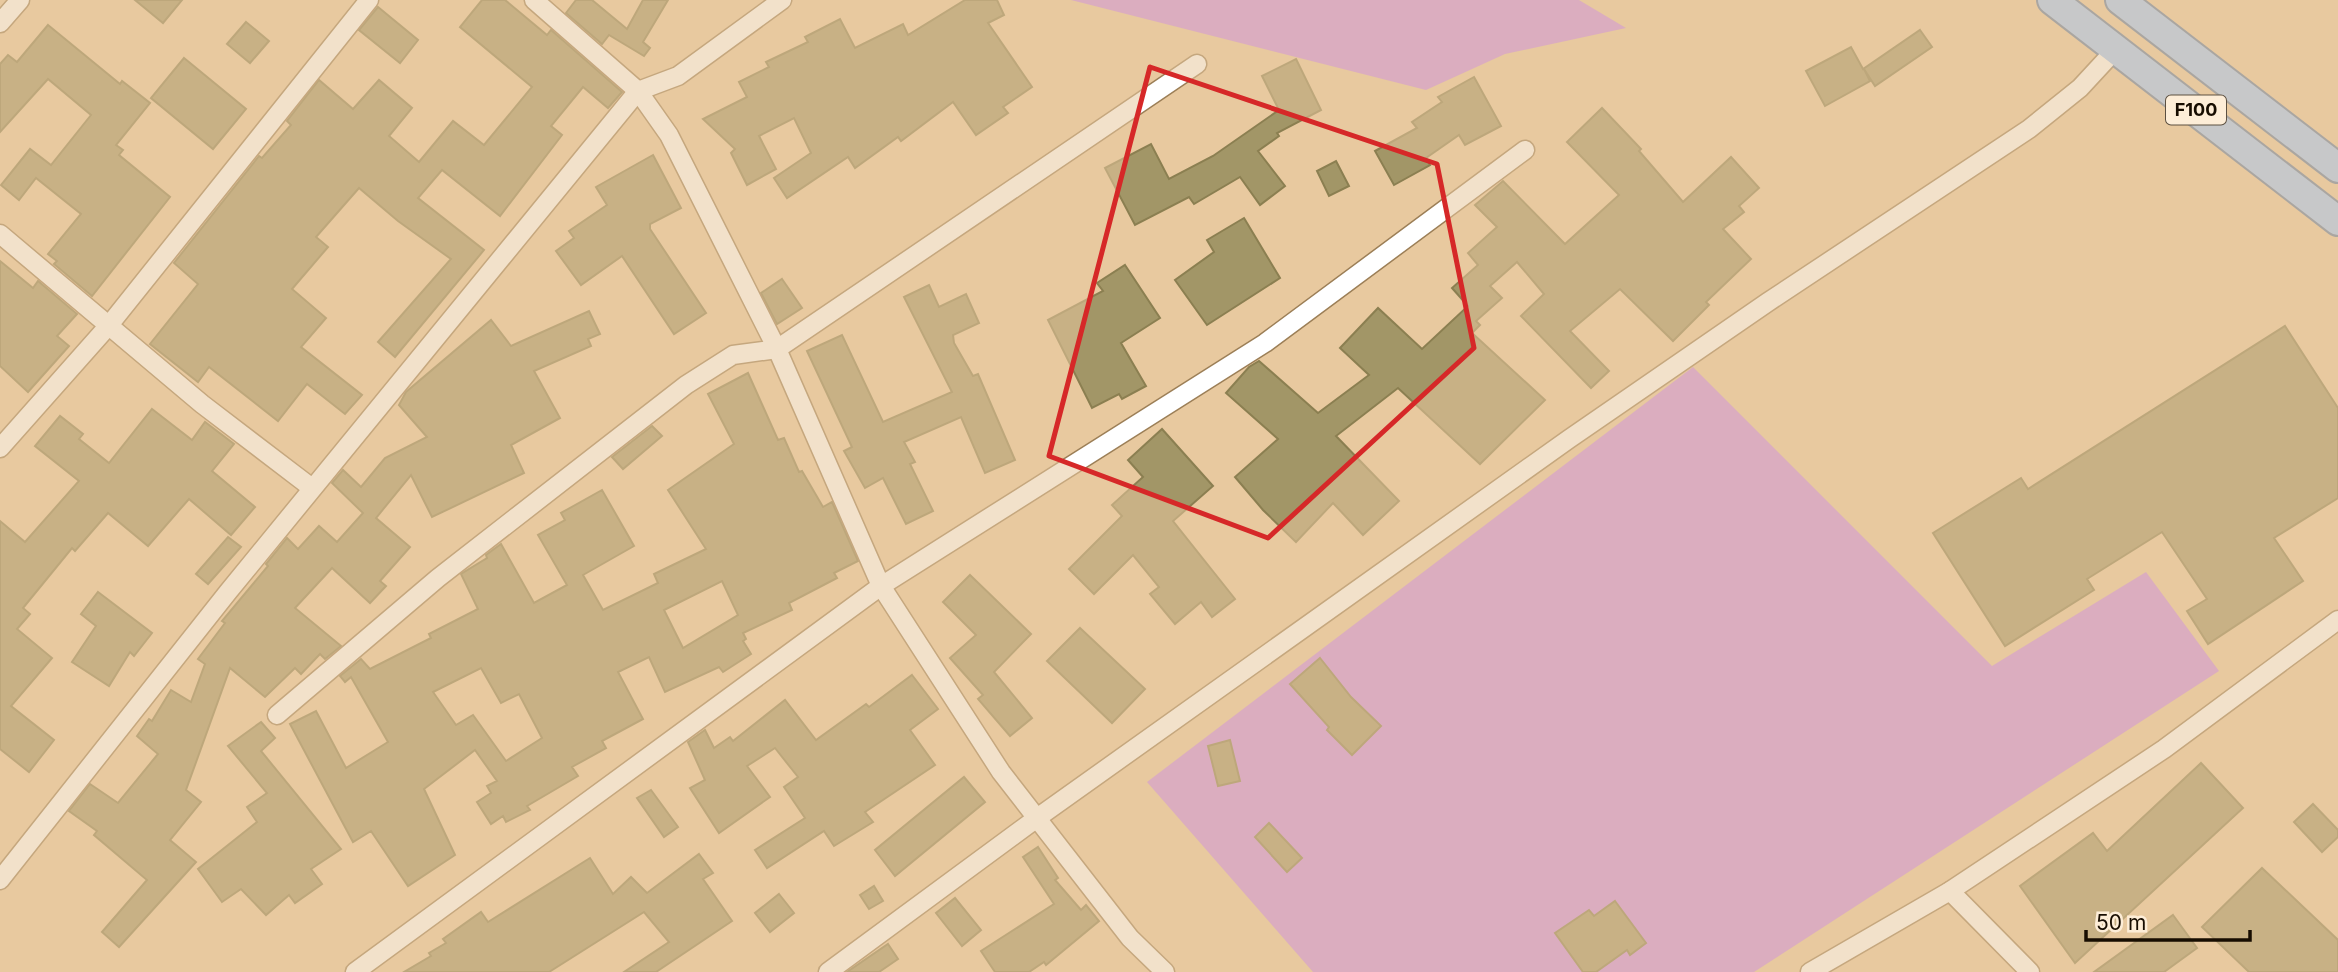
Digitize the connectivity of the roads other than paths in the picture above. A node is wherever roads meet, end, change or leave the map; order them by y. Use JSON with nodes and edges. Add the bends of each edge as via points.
{"nodes":[{"id":1,"x":20,"y":0,"type":"edge"},
{"id":2,"x":369,"y":0,"type":"edge"},
{"id":3,"x":534,"y":0,"type":"edge"},
{"id":4,"x":782,"y":0,"type":"edge"},
{"id":5,"x":2052,"y":0,"type":"edge"},
{"id":6,"x":2120,"y":0,"type":"edge"},
{"id":7,"x":0,"y":23,"type":"edge"},
{"id":8,"x":2117,"y":48,"type":"junction"},
{"id":9,"x":1197,"y":64,"type":"dead end"},
{"id":10,"x":638,"y":91,"type":"junction"},
{"id":11,"x":1525,"y":150,"type":"dead end"},
{"id":12,"x":2338,"y":168,"type":"edge"},
{"id":13,"x":2338,"y":221,"type":"edge"},
{"id":14,"x":0,"y":234,"type":"edge"},
{"id":15,"x":110,"y":324,"type":"junction"},
{"id":16,"x":777,"y":349,"type":"junction"},
{"id":17,"x":0,"y":448,"type":"edge"},
{"id":18,"x":312,"y":488,"type":"junction"},
{"id":19,"x":881,"y":586,"type":"junction"},
{"id":20,"x":2338,"y":620,"type":"edge"},
{"id":21,"x":277,"y":715,"type":"dead end"},
{"id":22,"x":1037,"y":818,"type":"junction"},
{"id":23,"x":0,"y":880,"type":"edge"},
{"id":24,"x":1950,"y":891,"type":"junction"},
{"id":25,"x":355,"y":972,"type":"edge"},
{"id":26,"x":828,"y":972,"type":"edge"},
{"id":27,"x":1165,"y":972,"type":"edge"},
{"id":28,"x":1810,"y":972,"type":"edge"},
{"id":29,"x":2030,"y":972,"type":"edge"}],
"edges":[{"from":1,"to":7,"type":"street"},
{"from":2,"to":15,"type":"street"},
{"from":3,"to":10,"type":"street"},
{"from":4,"to":10,"type":"street","via":[[678,76]]},
{"from":5,"to":8,"type":"highway","number":"F100"},
{"from":6,"to":12,"type":"highway","number":"F100"},
{"from":8,"to":13,"type":"highway","number":"F100"},
{"from":8,"to":22,"type":"street","via":[[2080,88],[2029,129],[1580,432]]},
{"from":9,"to":16,"type":"street"},
{"from":10,"to":16,"type":"street","via":[[669,135]]},
{"from":10,"to":18,"type":"street"},
{"from":11,"to":19,"type":"street","via":[[1265,342]]},
{"from":14,"to":15,"type":"street"},
{"from":15,"to":17,"type":"street"},
{"from":15,"to":18,"type":"street","via":[[202,404]]},
{"from":16,"to":19,"type":"street"},
{"from":16,"to":21,"type":"street","via":[[733,355],[685,386],[438,578]]},
{"from":18,"to":23,"type":"street"},
{"from":19,"to":22,"type":"street","via":[[1001,772]]},
{"from":19,"to":25,"type":"street"},
{"from":20,"to":24,"type":"street","via":[[2164,749]]},
{"from":22,"to":26,"type":"street"},
{"from":22,"to":27,"type":"street","via":[[1130,938]]},
{"from":24,"to":28,"type":"street"},
{"from":24,"to":29,"type":"street"}]}
